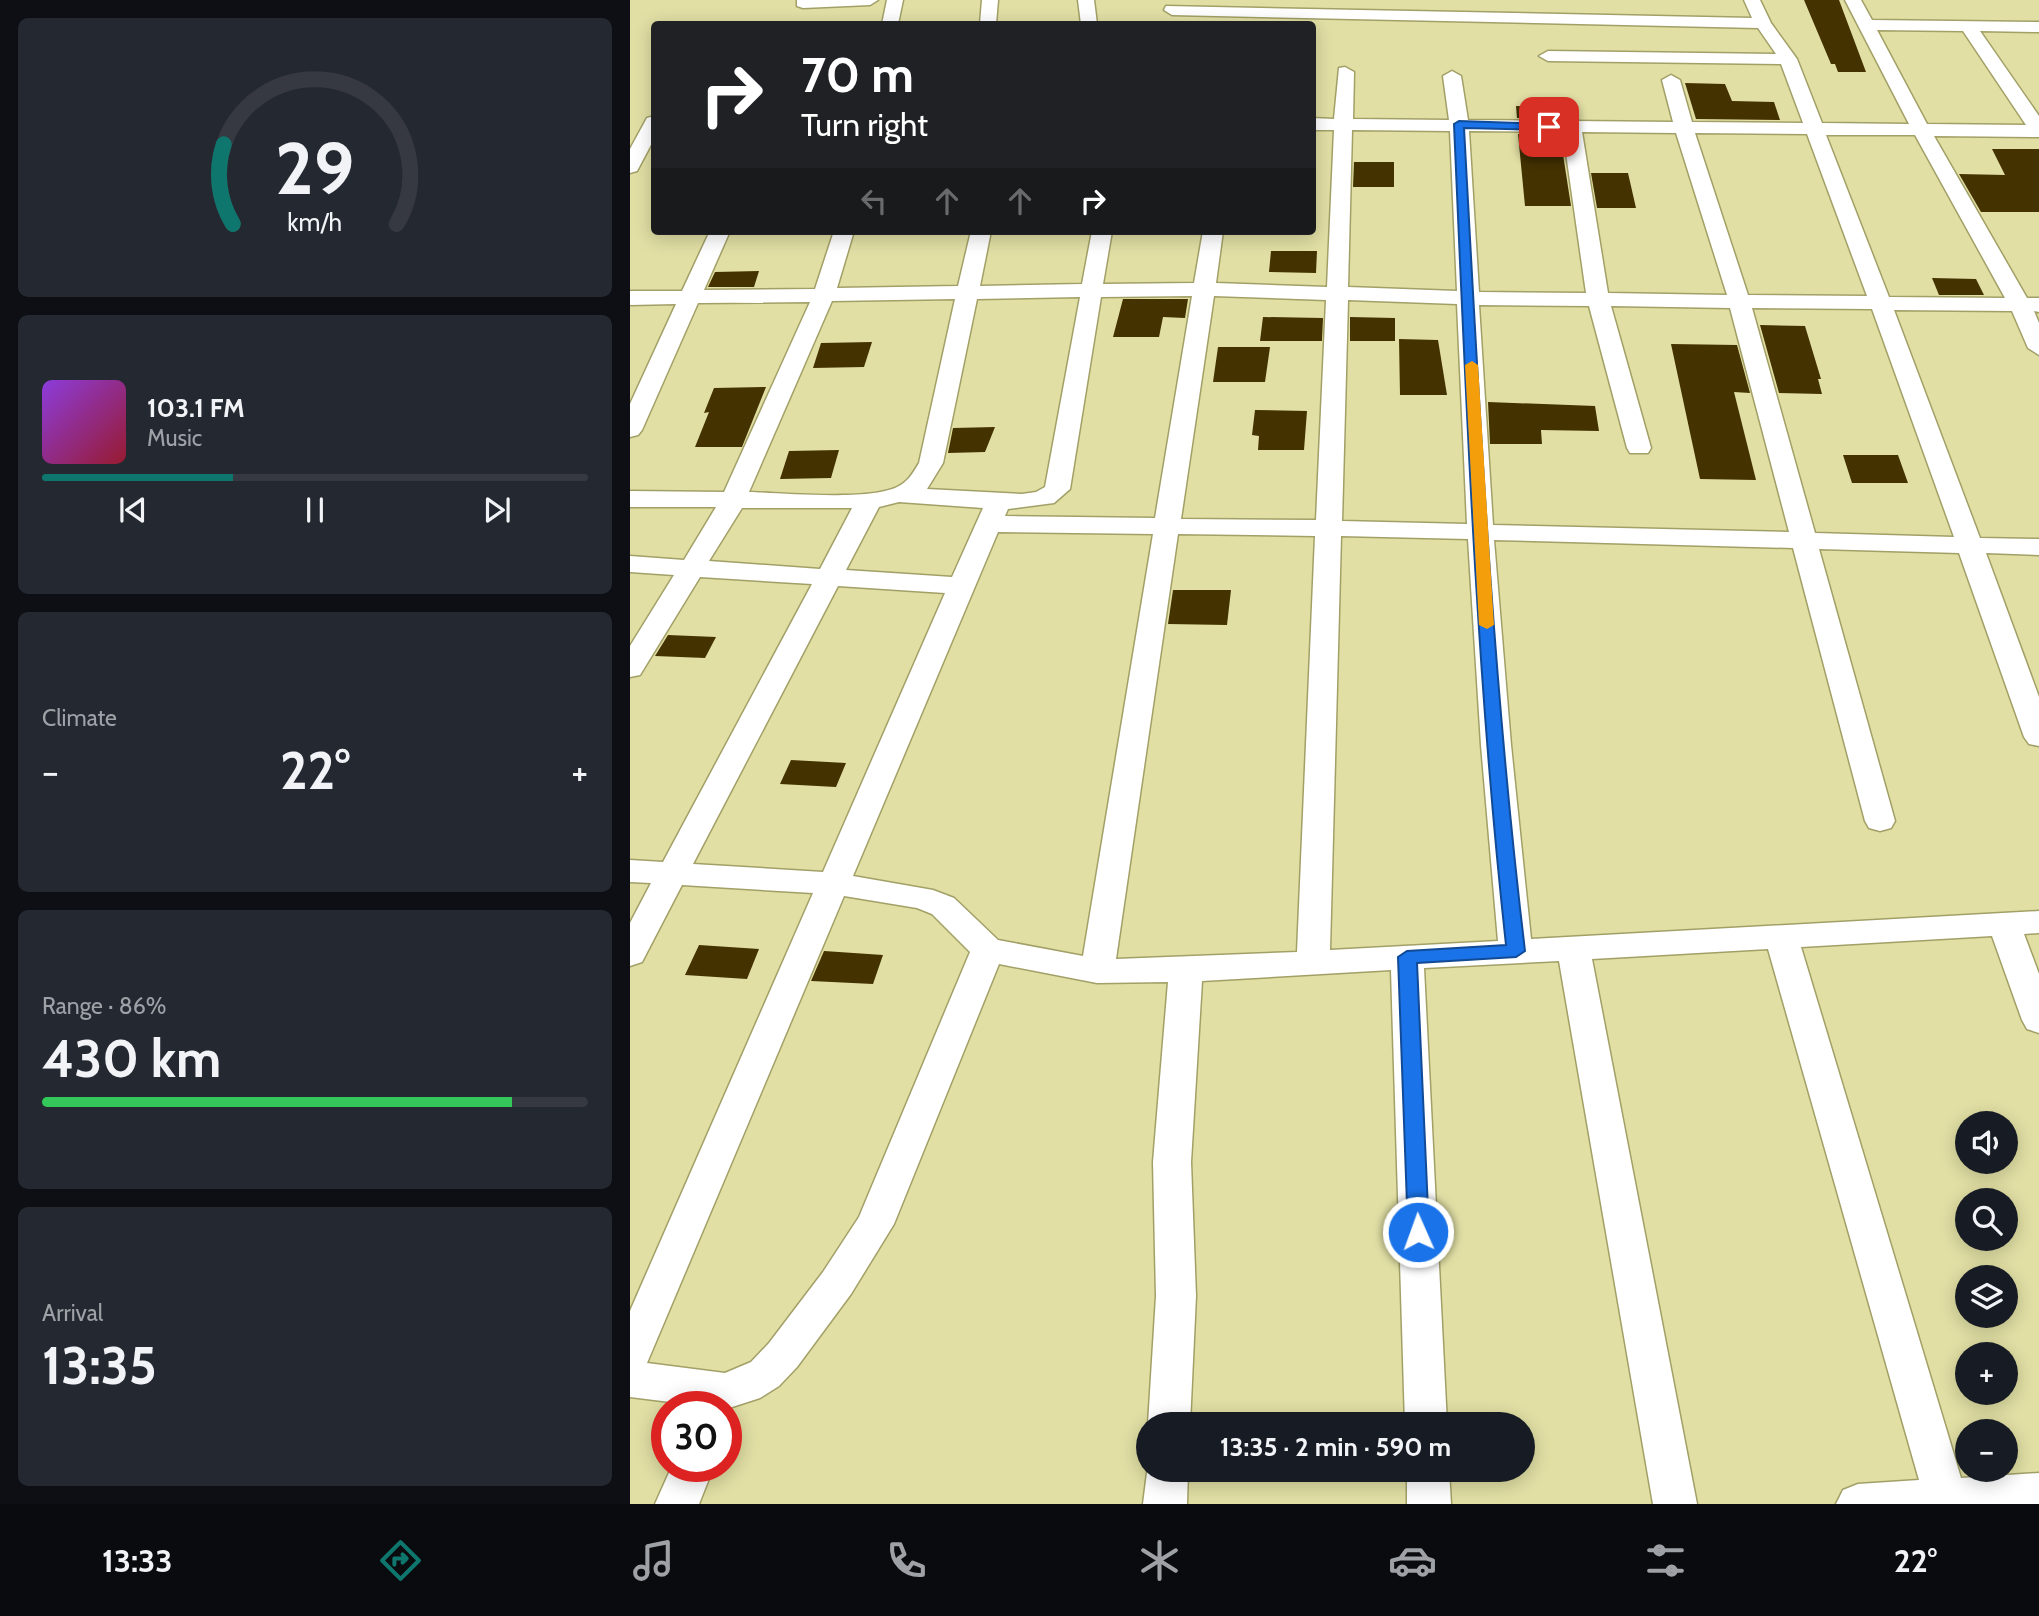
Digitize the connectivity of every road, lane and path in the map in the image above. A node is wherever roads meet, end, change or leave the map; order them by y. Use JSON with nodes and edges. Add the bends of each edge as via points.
{"nodes":[{"id":1,"x":870,"y":0,"type":"edge"},
{"id":2,"x":895,"y":0,"type":"edge"},
{"id":3,"x":990,"y":0,"type":"edge"},
{"id":4,"x":1086,"y":0,"type":"edge"},
{"id":5,"x":1752,"y":0,"type":"edge"},
{"id":6,"x":1853,"y":0,"type":"edge"},
{"id":7,"x":803,"y":1,"type":"edge"},
{"id":8,"x":1173,"y":12,"type":"edge"},
{"id":9,"x":800,"y":21,"type":"edge"},
{"id":10,"x":891,"y":21,"type":"edge"},
{"id":11,"x":988,"y":21,"type":"edge"},
{"id":12,"x":1089,"y":21,"type":"edge"},
{"id":13,"x":1763,"y":23,"type":"junction"},
{"id":14,"x":1866,"y":25,"type":"junction"},
{"id":15,"x":1968,"y":26,"type":"junction"},
{"id":16,"x":2039,"y":26,"type":"edge"},
{"id":17,"x":1548,"y":56,"type":"dead end"},
{"id":18,"x":1788,"y":58,"type":"junction"},
{"id":19,"x":1345,"y":72,"type":"dead end"},
{"id":20,"x":1452,"y":76,"type":"dead end"},
{"id":21,"x":1671,"y":80,"type":"dead end"},
{"id":22,"x":1316,"y":124,"type":"edge"},
{"id":23,"x":1459,"y":124,"type":"junction"},
{"id":24,"x":1343,"y":125,"type":"junction"},
{"id":25,"x":651,"y":127,"type":"edge"},
{"id":26,"x":1572,"y":127,"type":"junction"},
{"id":27,"x":1682,"y":128,"type":"junction"},
{"id":28,"x":630,"y":130,"type":"edge"},
{"id":29,"x":651,"y":130,"type":"edge"},
{"id":30,"x":1812,"y":130,"type":"junction"},
{"id":31,"x":1922,"y":130,"type":"junction"},
{"id":32,"x":2039,"y":131,"type":"edge"},
{"id":33,"x":630,"y":167,"type":"edge"},
{"id":34,"x":718,"y":235,"type":"edge"},
{"id":35,"x":843,"y":235,"type":"edge"},
{"id":36,"x":980,"y":235,"type":"edge"},
{"id":37,"x":1101,"y":235,"type":"edge"},
{"id":38,"x":1212,"y":235,"type":"edge"},
{"id":39,"x":1203,"y":289,"type":"junction"},
{"id":40,"x":1092,"y":290,"type":"junction"},
{"id":41,"x":967,"y":293,"type":"junction"},
{"id":42,"x":1335,"y":293,"type":"junction"},
{"id":43,"x":824,"y":294,"type":"junction"},
{"id":44,"x":692,"y":296,"type":"junction"},
{"id":45,"x":630,"y":298,"type":"edge"},
{"id":46,"x":1468,"y":298,"type":"junction"},
{"id":47,"x":1598,"y":299,"type":"junction"},
{"id":48,"x":1739,"y":301,"type":"junction"},
{"id":49,"x":1879,"y":302,"type":"junction"},
{"id":50,"x":2029,"y":305,"type":"edge"},
{"id":51,"x":2039,"y":348,"type":"edge"},
{"id":52,"x":630,"y":430,"type":"edge"},
{"id":53,"x":1639,"y":448,"type":"dead end"},
{"id":54,"x":902,"y":495,"type":"junction"},
{"id":55,"x":630,"y":499,"type":"edge"},
{"id":56,"x":733,"y":501,"type":"junction"},
{"id":57,"x":869,"y":501,"type":"junction"},
{"id":58,"x":994,"y":513,"type":"junction"},
{"id":59,"x":1169,"y":527,"type":"junction"},
{"id":60,"x":1331,"y":528,"type":"junction"},
{"id":61,"x":1480,"y":533,"type":"junction"},
{"id":62,"x":1801,"y":538,"type":"junction"},
{"id":63,"x":1970,"y":544,"type":"junction"},
{"id":64,"x":2039,"y":547,"type":"edge"},
{"id":65,"x":630,"y":564,"type":"edge"},
{"id":66,"x":692,"y":567,"type":"junction"},
{"id":67,"x":830,"y":576,"type":"junction"},
{"id":68,"x":964,"y":586,"type":"junction"},
{"id":69,"x":630,"y":669,"type":"edge"},
{"id":70,"x":2039,"y":737,"type":"edge"},
{"id":71,"x":1880,"y":821,"type":"dead end"},
{"id":72,"x":630,"y":871,"type":"edge"},
{"id":73,"x":672,"y":875,"type":"junction"},
{"id":74,"x":836,"y":884,"type":"junction"},
{"id":75,"x":2039,"y":922,"type":"edge"},
{"id":76,"x":2004,"y":925,"type":"junction"},
{"id":77,"x":1781,"y":935,"type":"junction"},
{"id":78,"x":1573,"y":947,"type":"junction"},
{"id":79,"x":988,"y":950,"type":"junction"},
{"id":80,"x":1516,"y":951,"type":"junction"},
{"id":81,"x":630,"y":954,"type":"edge"},
{"id":82,"x":1407,"y":957,"type":"junction"},
{"id":83,"x":1313,"y":962,"type":"junction"},
{"id":84,"x":1186,"y":970,"type":"junction"},
{"id":85,"x":1097,"y":971,"type":"junction"},
{"id":86,"x":2039,"y":1020,"type":"edge"},
{"id":87,"x":630,"y":1357,"type":"edge"},
{"id":88,"x":630,"y":1379,"type":"edge"},
{"id":89,"x":685,"y":1391,"type":"edge"},
{"id":90,"x":736,"y":1391,"type":"edge"},
{"id":91,"x":1170,"y":1412,"type":"edge"},
{"id":92,"x":1426,"y":1412,"type":"edge"},
{"id":93,"x":686,"y":1482,"type":"edge"},
{"id":94,"x":1167,"y":1482,"type":"edge"},
{"id":95,"x":1428,"y":1482,"type":"edge"},
{"id":96,"x":2039,"y":1492,"type":"edge"},
{"id":97,"x":1946,"y":1501,"type":"edge"},
{"id":98,"x":677,"y":1504,"type":"edge"},
{"id":99,"x":1166,"y":1504,"type":"edge"},
{"id":100,"x":1429,"y":1504,"type":"edge"},
{"id":101,"x":1675,"y":1504,"type":"edge"},
{"id":102,"x":1858,"y":1504,"type":"edge"}],
"edges":[{"from":1,"to":7,"type":"street"},
{"from":2,"to":10,"type":"street"},
{"from":3,"to":11,"type":"street"},
{"from":4,"to":12,"type":"street"},
{"from":5,"to":13,"type":"street"},
{"from":6,"to":14,"type":"street"},
{"from":7,"to":9,"type":"street"},
{"from":8,"to":13,"type":"street"},
{"from":13,"to":18,"type":"street"},
{"from":14,"to":15,"type":"street"},
{"from":14,"to":31,"type":"street"},
{"from":15,"to":16,"type":"street"},
{"from":15,"to":32,"type":"street"},
{"from":17,"to":18,"type":"street"},
{"from":18,"to":30,"type":"street"},
{"from":19,"to":24,"type":"street"},
{"from":20,"to":23,"type":"street"},
{"from":21,"to":27,"type":"street"},
{"from":22,"to":24,"type":"street"},
{"from":23,"to":24,"type":"street"},
{"from":23,"to":26,"type":"street"},
{"from":23,"to":46,"type":"street"},
{"from":24,"to":42,"type":"street"},
{"from":25,"to":28,"type":"street"},
{"from":26,"to":27,"type":"street"},
{"from":26,"to":47,"type":"street"},
{"from":27,"to":30,"type":"street"},
{"from":27,"to":48,"type":"street"},
{"from":29,"to":33,"type":"street"},
{"from":30,"to":31,"type":"street"},
{"from":30,"to":49,"type":"street"},
{"from":31,"to":32,"type":"street"},
{"from":31,"to":50,"type":"street"},
{"from":34,"to":44,"type":"street"},
{"from":35,"to":43,"type":"street"},
{"from":36,"to":41,"type":"street"},
{"from":37,"to":40,"type":"street"},
{"from":38,"to":39,"type":"street"},
{"from":39,"to":40,"type":"street"},
{"from":39,"to":42,"type":"street"},
{"from":39,"to":59,"type":"street"},
{"from":40,"to":41,"type":"street"},
{"from":40,"to":58,"type":"street","via":[[1057,488],[1048,497]]},
{"from":41,"to":43,"type":"street"},
{"from":41,"to":54,"type":"street","via":[[932,464],[918,487]]},
{"from":42,"to":46,"type":"street"},
{"from":42,"to":60,"type":"street"},
{"from":43,"to":44,"type":"street"},
{"from":43,"to":56,"type":"street"},
{"from":44,"to":45,"type":"street"},
{"from":44,"to":52,"type":"street"},
{"from":46,"to":47,"type":"street"},
{"from":46,"to":61,"type":"street"},
{"from":47,"to":48,"type":"street"},
{"from":47,"to":53,"type":"street"},
{"from":48,"to":49,"type":"street"},
{"from":48,"to":62,"type":"street"},
{"from":49,"to":50,"type":"street"},
{"from":49,"to":63,"type":"street"},
{"from":50,"to":51,"type":"street"},
{"from":54,"to":57,"type":"street"},
{"from":54,"to":58,"type":"street"},
{"from":55,"to":56,"type":"street"},
{"from":56,"to":57,"type":"street"},
{"from":56,"to":66,"type":"street"},
{"from":57,"to":67,"type":"street"},
{"from":58,"to":59,"type":"street"},
{"from":58,"to":68,"type":"street"},
{"from":59,"to":60,"type":"street"},
{"from":59,"to":85,"type":"street"},
{"from":60,"to":61,"type":"street"},
{"from":60,"to":83,"type":"street"},
{"from":61,"to":62,"type":"street"},
{"from":61,"to":80,"type":"street","via":[[1502,832]]},
{"from":62,"to":63,"type":"street"},
{"from":62,"to":71,"type":"street"},
{"from":63,"to":64,"type":"street"},
{"from":63,"to":70,"type":"street"},
{"from":65,"to":66,"type":"street"},
{"from":66,"to":67,"type":"street"},
{"from":66,"to":69,"type":"street"},
{"from":67,"to":68,"type":"street"},
{"from":67,"to":73,"type":"street"},
{"from":68,"to":74,"type":"street"},
{"from":72,"to":73,"type":"street"},
{"from":73,"to":74,"type":"street"},
{"from":73,"to":81,"type":"street"},
{"from":74,"to":79,"type":"street","via":[[922,898],[943,906]]},
{"from":74,"to":87,"type":"street"},
{"from":75,"to":76,"type":"street"},
{"from":76,"to":77,"type":"street"},
{"from":76,"to":86,"type":"street"},
{"from":77,"to":78,"type":"street"},
{"from":77,"to":97,"type":"street"},
{"from":78,"to":80,"type":"street"},
{"from":78,"to":101,"type":"street"},
{"from":79,"to":85,"type":"street"},
{"from":79,"to":90,"type":"street","via":[[875,1224],[783,1354],[765,1374]]},
{"from":80,"to":82,"type":"street"},
{"from":82,"to":83,"type":"street"},
{"from":82,"to":92,"type":"street"},
{"from":83,"to":84,"type":"street"},
{"from":84,"to":85,"type":"street"},
{"from":84,"to":91,"type":"street","via":[[1172,1162],[1176,1296]]},
{"from":88,"to":89,"type":"street"},
{"from":93,"to":98,"type":"street"},
{"from":94,"to":99,"type":"street"},
{"from":95,"to":100,"type":"street"},
{"from":96,"to":97,"type":"street"},
{"from":97,"to":102,"type":"street"}]}
